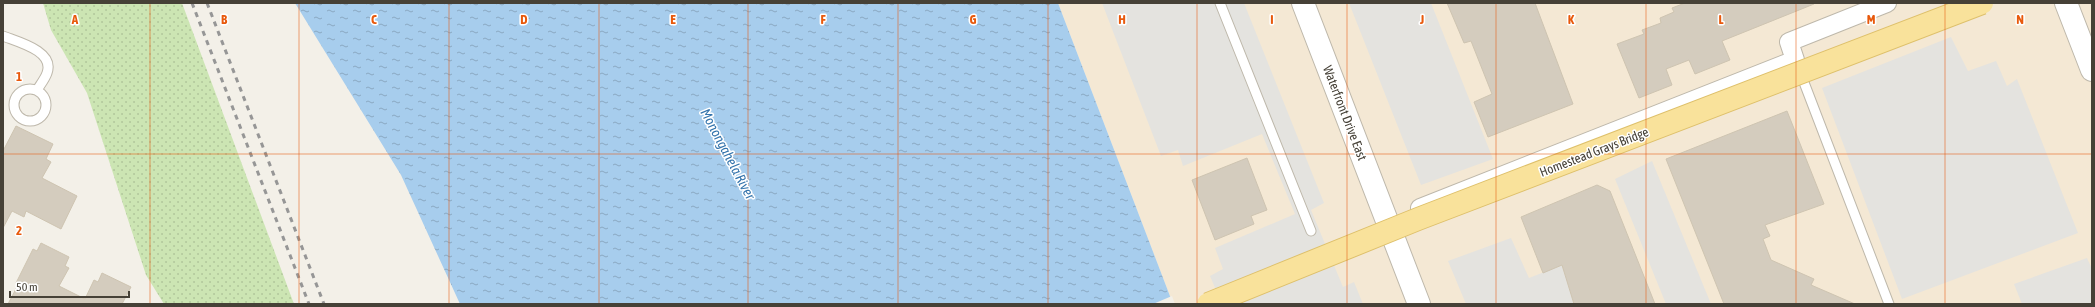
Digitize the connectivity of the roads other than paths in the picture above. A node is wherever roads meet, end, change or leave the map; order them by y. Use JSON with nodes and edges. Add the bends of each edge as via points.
{"nodes":[{"id":1,"x":1220,"y":3,"type":"edge"},
{"id":2,"x":1303,"y":3,"type":"edge"},
{"id":3,"x":1887,"y":3,"type":"edge"},
{"id":4,"x":1982,"y":3,"type":"edge"},
{"id":5,"x":2066,"y":3,"type":"edge"},
{"id":6,"x":3,"y":36,"type":"edge"},
{"id":7,"x":1794,"y":60,"type":"junction"},
{"id":8,"x":2092,"y":70,"type":"edge"},
{"id":9,"x":37,"y":90,"type":"dead end"},
{"id":10,"x":1386,"y":222,"type":"junction"},
{"id":11,"x":1311,"y":231,"type":"dead end"},
{"id":12,"x":1208,"y":304,"type":"edge"},
{"id":13,"x":1419,"y":304,"type":"edge"},
{"id":14,"x":1889,"y":304,"type":"edge"}],
"edges":[{"from":1,"to":11,"type":"lane"},
{"from":2,"to":10,"type":"street","name":"Waterfront Drive East"},
{"from":3,"to":7,"type":"street","via":[[1789,42]]},
{"from":4,"to":12,"type":"main road","name":"Homestead Grays Bridge","bridge":true,"via":[[1418,219]]},
{"from":5,"to":8,"type":"street"},
{"from":6,"to":9,"type":"lane","via":[[35,48],[46,61],[48,72]]},
{"from":7,"to":10,"type":"street"},
{"from":7,"to":14,"type":"lane"},
{"from":10,"to":13,"type":"street","name":"Waterfront Drive East"}]}
